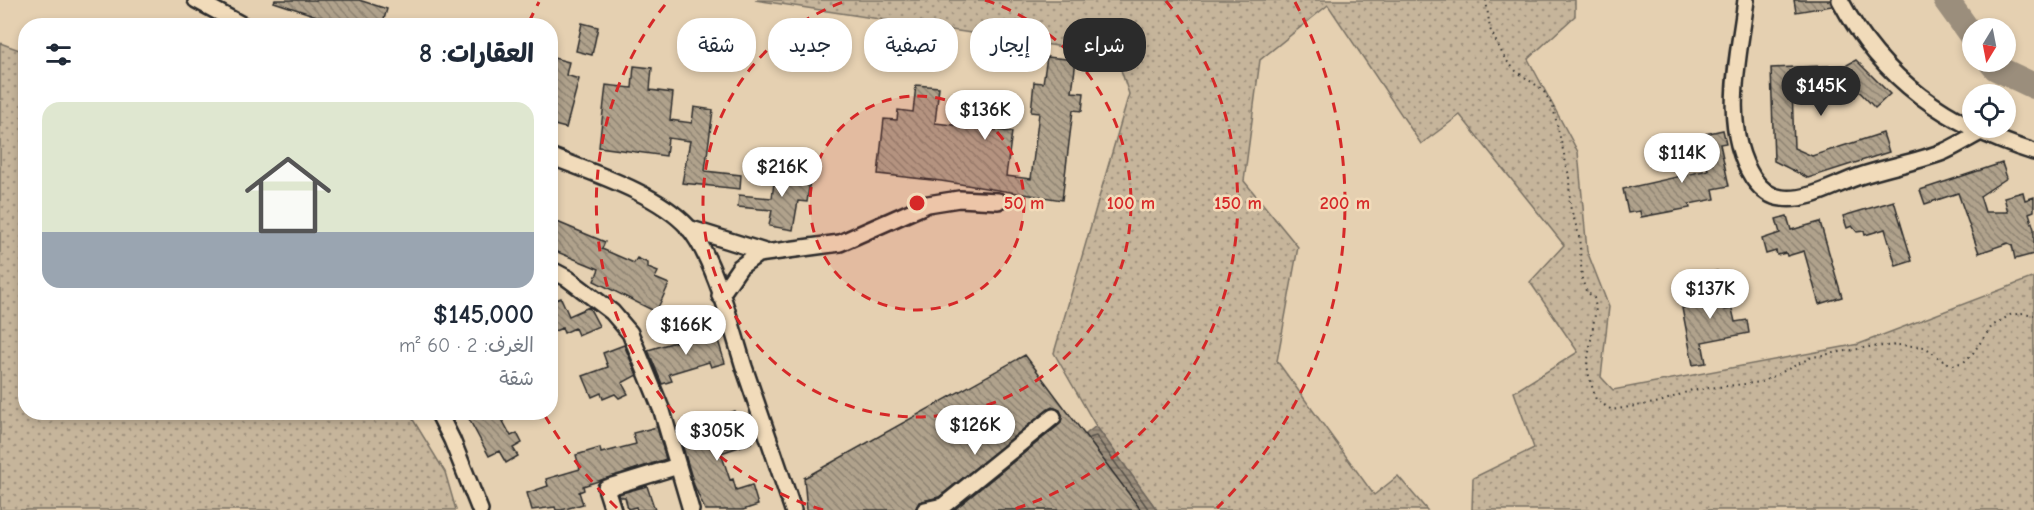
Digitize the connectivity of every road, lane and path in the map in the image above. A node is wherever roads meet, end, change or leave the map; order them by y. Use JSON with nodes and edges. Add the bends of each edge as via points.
{"nodes":[{"id":1,"x":196,"y":0,"type":"edge"},
{"id":2,"x":1486,"y":0,"type":"edge"},
{"id":3,"x":1746,"y":0,"type":"edge"},
{"id":4,"x":1840,"y":0,"type":"edge"},
{"id":5,"x":229,"y":18,"type":"edge"},
{"id":6,"x":1962,"y":123,"type":"edge"},
{"id":7,"x":1970,"y":138,"type":"edge"},
{"id":8,"x":1993,"y":138,"type":"edge"},
{"id":9,"x":2034,"y":152,"type":"edge"},
{"id":10,"x":558,"y":159,"type":"edge"},
{"id":11,"x":998,"y":201,"type":"dead end"},
{"id":12,"x":688,"y":228,"type":"junction"},
{"id":13,"x":734,"y":240,"type":"junction"},
{"id":14,"x":765,"y":252,"type":"junction"},
{"id":15,"x":744,"y":263,"type":"junction"},
{"id":16,"x":558,"y":273,"type":"edge"},
{"id":17,"x":720,"y":296,"type":"junction"},
{"id":18,"x":2034,"y":315,"type":"edge"},
{"id":19,"x":1053,"y":417,"type":"dead end"},
{"id":20,"x":442,"y":420,"type":"edge"},
{"id":21,"x":678,"y":466,"type":"junction"},
{"id":22,"x":480,"y":510,"type":"edge"},
{"id":23,"x":613,"y":510,"type":"edge"},
{"id":24,"x":692,"y":510,"type":"edge"},
{"id":25,"x":793,"y":510,"type":"edge"},
{"id":26,"x":926,"y":510,"type":"edge"}],
"edges":[{"from":1,"to":5,"type":"street"},
{"from":2,"to":18,"type":"path","via":[[1490,29],[1505,59],[1543,90],[1553,107],[1569,176],[1570,206],[1579,235],[1582,279],[1596,308],[1587,365],[1589,376],[1596,400],[1612,410],[1660,402],[1692,390],[1762,382],[1823,353],[1901,345],[1925,347],[1954,365],[1973,353],[1992,326],[2010,315]]},
{"from":3,"to":7,"type":"street","via":[[1735,96],[1736,126],[1749,171],[1770,195],[1784,199],[1810,195],[1944,152]]},
{"from":4,"to":6,"type":"street","via":[[1856,30],[1892,70],[1920,97]]},
{"from":8,"to":9,"type":"street"},
{"from":10,"to":12,"type":"street","via":[[642,195]]},
{"from":11,"to":14,"type":"street","via":[[936,202],[840,243]]},
{"from":12,"to":13,"type":"street"},
{"from":12,"to":17,"type":"street","via":[[703,252]]},
{"from":13,"to":14,"type":"street"},
{"from":13,"to":15,"type":"street"},
{"from":14,"to":15,"type":"street"},
{"from":15,"to":17,"type":"street"},
{"from":16,"to":21,"type":"street","via":[[612,312],[630,333],[662,411]]},
{"from":17,"to":25,"type":"street"},
{"from":19,"to":26,"type":"street","via":[[943,506]]},
{"from":20,"to":22,"type":"street"},
{"from":21,"to":23,"type":"street","via":[[606,488]]},
{"from":21,"to":24,"type":"street"}]}
